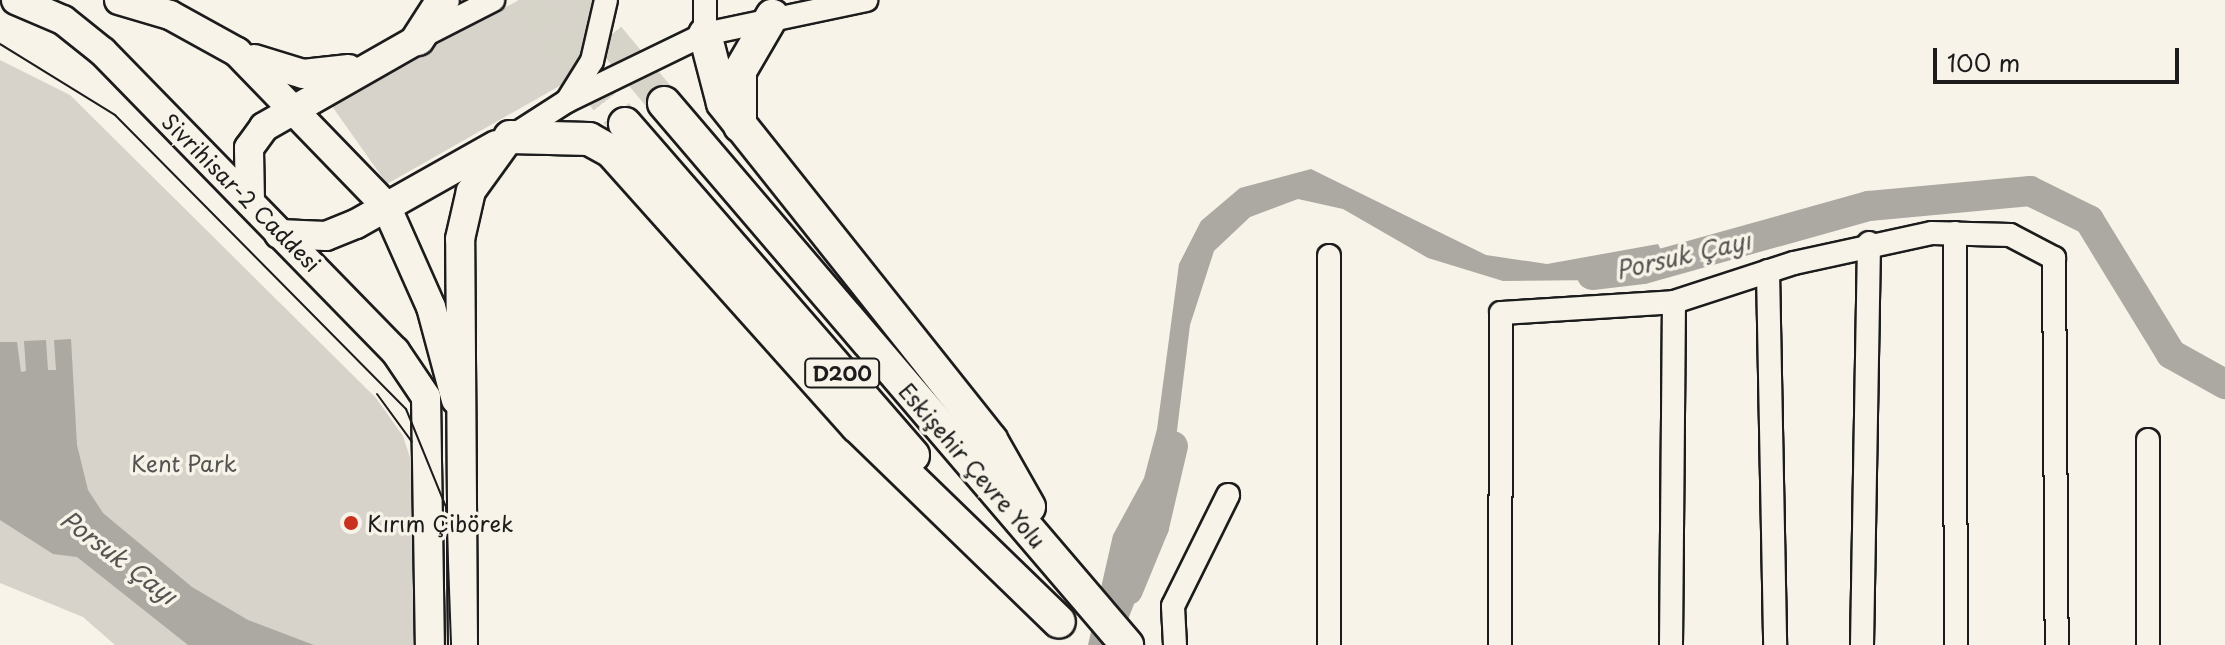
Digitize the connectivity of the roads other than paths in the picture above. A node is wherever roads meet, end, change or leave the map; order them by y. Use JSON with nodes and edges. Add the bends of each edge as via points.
{"nodes":[{"id":1,"x":16,"y":0,"type":"edge"},
{"id":2,"x":119,"y":0,"type":"edge"},
{"id":3,"x":443,"y":0,"type":"edge"},
{"id":4,"x":493,"y":0,"type":"edge"},
{"id":5,"x":606,"y":0,"type":"edge"},
{"id":6,"x":705,"y":0,"type":"edge"},
{"id":7,"x":866,"y":0,"type":"edge"},
{"id":8,"x":772,"y":16,"type":"junction"},
{"id":9,"x":705,"y":34,"type":"junction"},
{"id":10,"x":418,"y":39,"type":"junction"},
{"id":11,"x":237,"y":52,"type":"junction"},
{"id":12,"x":377,"y":62,"type":"junction"},
{"id":13,"x":567,"y":101,"type":"junction"},
{"id":14,"x":664,"y":103,"type":"tunnel mouth"},
{"id":15,"x":295,"y":106,"type":"junction"},
{"id":16,"x":625,"y":124,"type":"tunnel mouth"},
{"id":17,"x":740,"y":126,"type":"junction"},
{"id":18,"x":510,"y":137,"type":"junction"},
{"id":19,"x":250,"y":202,"type":"junction"},
{"id":20,"x":386,"y":206,"type":"junction"},
{"id":21,"x":1955,"y":233,"type":"junction"},
{"id":22,"x":279,"y":234,"type":"junction"},
{"id":23,"x":1869,"y":243,"type":"junction"},
{"id":24,"x":1329,"y":256,"type":"dead end"},
{"id":25,"x":1768,"y":271,"type":"junction"},
{"id":26,"x":1674,"y":302,"type":"junction"},
{"id":27,"x":456,"y":400,"type":"junction"},
{"id":28,"x":2148,"y":440,"type":"dead end"},
{"id":29,"x":1228,"y":495,"type":"dead end"},
{"id":30,"x":1066,"y":573,"type":"junction"},
{"id":31,"x":1068,"y":634,"type":"edge"},
{"id":32,"x":430,"y":645,"type":"edge"},
{"id":33,"x":463,"y":645,"type":"edge"},
{"id":34,"x":1127,"y":645,"type":"edge"},
{"id":35,"x":1175,"y":645,"type":"edge"},
{"id":36,"x":1329,"y":645,"type":"edge"},
{"id":37,"x":1500,"y":645,"type":"edge"},
{"id":38,"x":1671,"y":645,"type":"edge"},
{"id":39,"x":1775,"y":645,"type":"edge"},
{"id":40,"x":1862,"y":645,"type":"edge"},
{"id":41,"x":1956,"y":645,"type":"edge"},
{"id":42,"x":2057,"y":645,"type":"edge"},
{"id":43,"x":2148,"y":645,"type":"edge"}],
"edges":[{"from":1,"to":19,"type":"main road","name":"Sivrihisar-2 Caddesi","via":[[85,35]]},
{"from":2,"to":11,"type":"main road","via":[[170,15]]},
{"from":3,"to":10,"type":"highway"},
{"from":4,"to":10,"type":"street"},
{"from":5,"to":13,"type":"street","via":[[592,61]]},
{"from":6,"to":9,"type":"street"},
{"from":7,"to":8,"type":"street"},
{"from":8,"to":9,"type":"street"},
{"from":8,"to":17,"type":"highway","via":[[740,71]]},
{"from":9,"to":13,"type":"street"},
{"from":9,"to":17,"type":"highway","via":[[710,72]]},
{"from":10,"to":12,"type":"main road"},
{"from":11,"to":12,"type":"main road","via":[[303,74]]},
{"from":11,"to":15,"type":"main road"},
{"from":12,"to":15,"type":"main road"},
{"from":13,"to":18,"type":"street"},
{"from":14,"to":30,"type":"highway","name":"Eskişehir Çevre Yolu","number":"D200"},
{"from":15,"to":19,"type":"main road","via":[[249,148]]},
{"from":15,"to":20,"type":"main road"},
{"from":16,"to":31,"type":"highway","name":"Eskişehir Çevre Yolu","number":"D200"},
{"from":17,"to":30,"type":"highway","via":[[991,440]]},
{"from":18,"to":20,"type":"main road"},
{"from":18,"to":27,"type":"main road","via":[[471,191],[460,239]]},
{"from":18,"to":31,"type":"highway","via":[[589,139],[611,151],[857,426]]},
{"from":19,"to":22,"type":"main road","name":"Sivrihisar-2 Caddesi"},
{"from":20,"to":22,"type":"main road","via":[[326,236]]},
{"from":20,"to":27,"type":"main road","via":[[431,307]]},
{"from":21,"to":23,"type":"street"},
{"from":21,"to":41,"type":"street"},
{"from":21,"to":42,"type":"street","via":[[2010,235],[2054,258]]},
{"from":22,"to":32,"type":"main road","name":"Sivrihisar-2 Caddesi","via":[[395,351],[426,397]]},
{"from":23,"to":25,"type":"street"},
{"from":23,"to":40,"type":"street"},
{"from":24,"to":36,"type":"street"},
{"from":25,"to":26,"type":"street"},
{"from":25,"to":39,"type":"street"},
{"from":26,"to":37,"type":"street","via":[[1501,313]]},
{"from":26,"to":38,"type":"street"},
{"from":27,"to":33,"type":"main road"},
{"from":28,"to":43,"type":"street"},
{"from":29,"to":35,"type":"street","via":[[1173,606]]},
{"from":30,"to":34,"type":"highway","name":"Eskişehir Çevre Yolu","number":"D200"}]}
